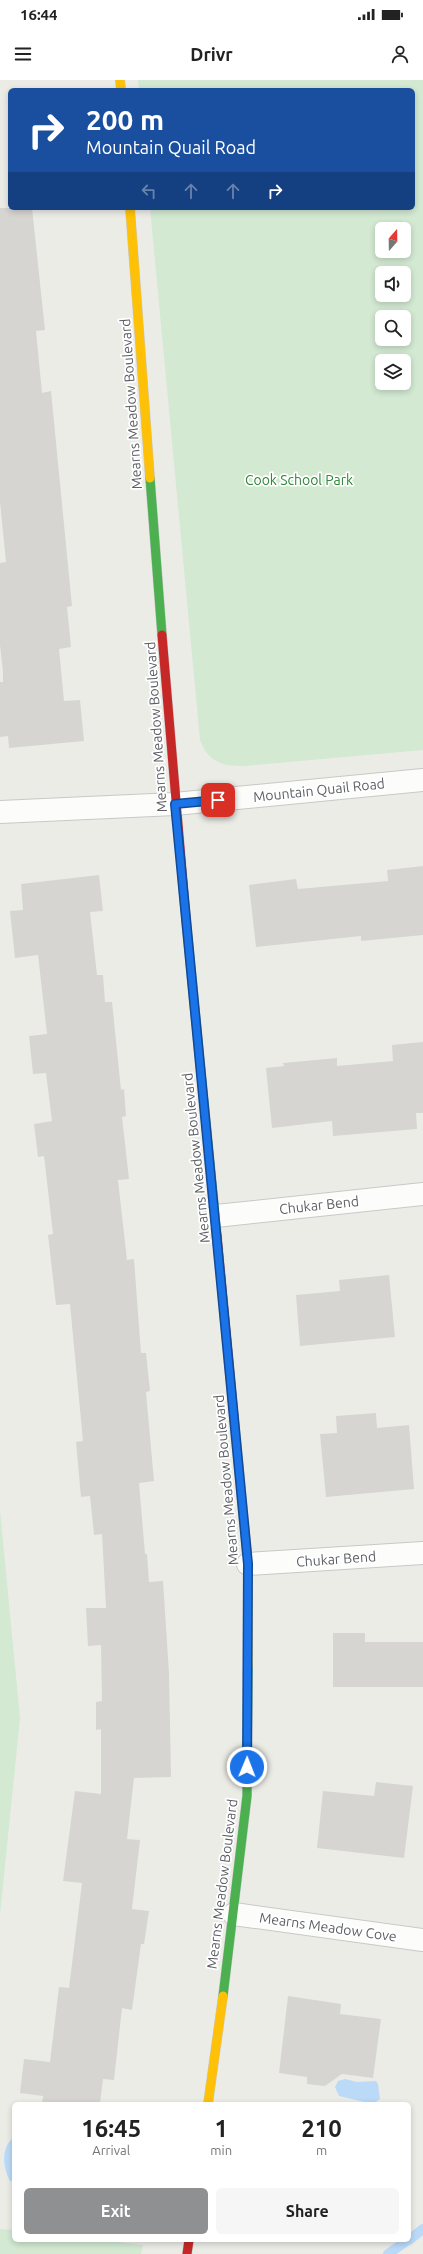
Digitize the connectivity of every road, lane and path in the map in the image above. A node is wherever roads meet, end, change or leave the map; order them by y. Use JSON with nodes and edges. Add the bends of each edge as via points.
{"nodes":[{"id":1,"x":130,"y":210,"type":"edge"},
{"id":2,"x":423,"y":780,"type":"edge"},
{"id":3,"x":175,"y":804,"type":"junction"},
{"id":4,"x":0,"y":812,"type":"edge"},
{"id":5,"x":423,"y":1194,"type":"edge"},
{"id":6,"x":216,"y":1216,"type":"junction"},
{"id":7,"x":423,"y":1553,"type":"edge"},
{"id":8,"x":248,"y":1564,"type":"junction"},
{"id":9,"x":234,"y":1914,"type":"junction"},
{"id":10,"x":423,"y":1940,"type":"edge"},
{"id":11,"x":208,"y":2102,"type":"edge"},
{"id":12,"x":189,"y":2242,"type":"edge"},
{"id":13,"x":187,"y":2254,"type":"edge"}],
"edges":[{"from":1,"to":3,"type":"street","name":"Mearns Meadow Boulevard"},
{"from":2,"to":3,"type":"street","name":"Mountain Quail Road"},
{"from":3,"to":4,"type":"street","name":"Mountain Quail Road"},
{"from":3,"to":6,"type":"street","name":"Mearns Meadow Boulevard"},
{"from":5,"to":6,"type":"street","name":"Chukar Bend"},
{"from":6,"to":8,"type":"street","name":"Mearns Meadow Boulevard"},
{"from":7,"to":8,"type":"street","name":"Chukar Bend"},
{"from":8,"to":9,"type":"street","name":"Mearns Meadow Boulevard","via":[[247,1796]]},
{"from":9,"to":10,"type":"street","name":"Mearns Meadow Cove"},
{"from":9,"to":11,"type":"street","name":"Mearns Meadow Boulevard"},
{"from":12,"to":13,"type":"street"}]}
